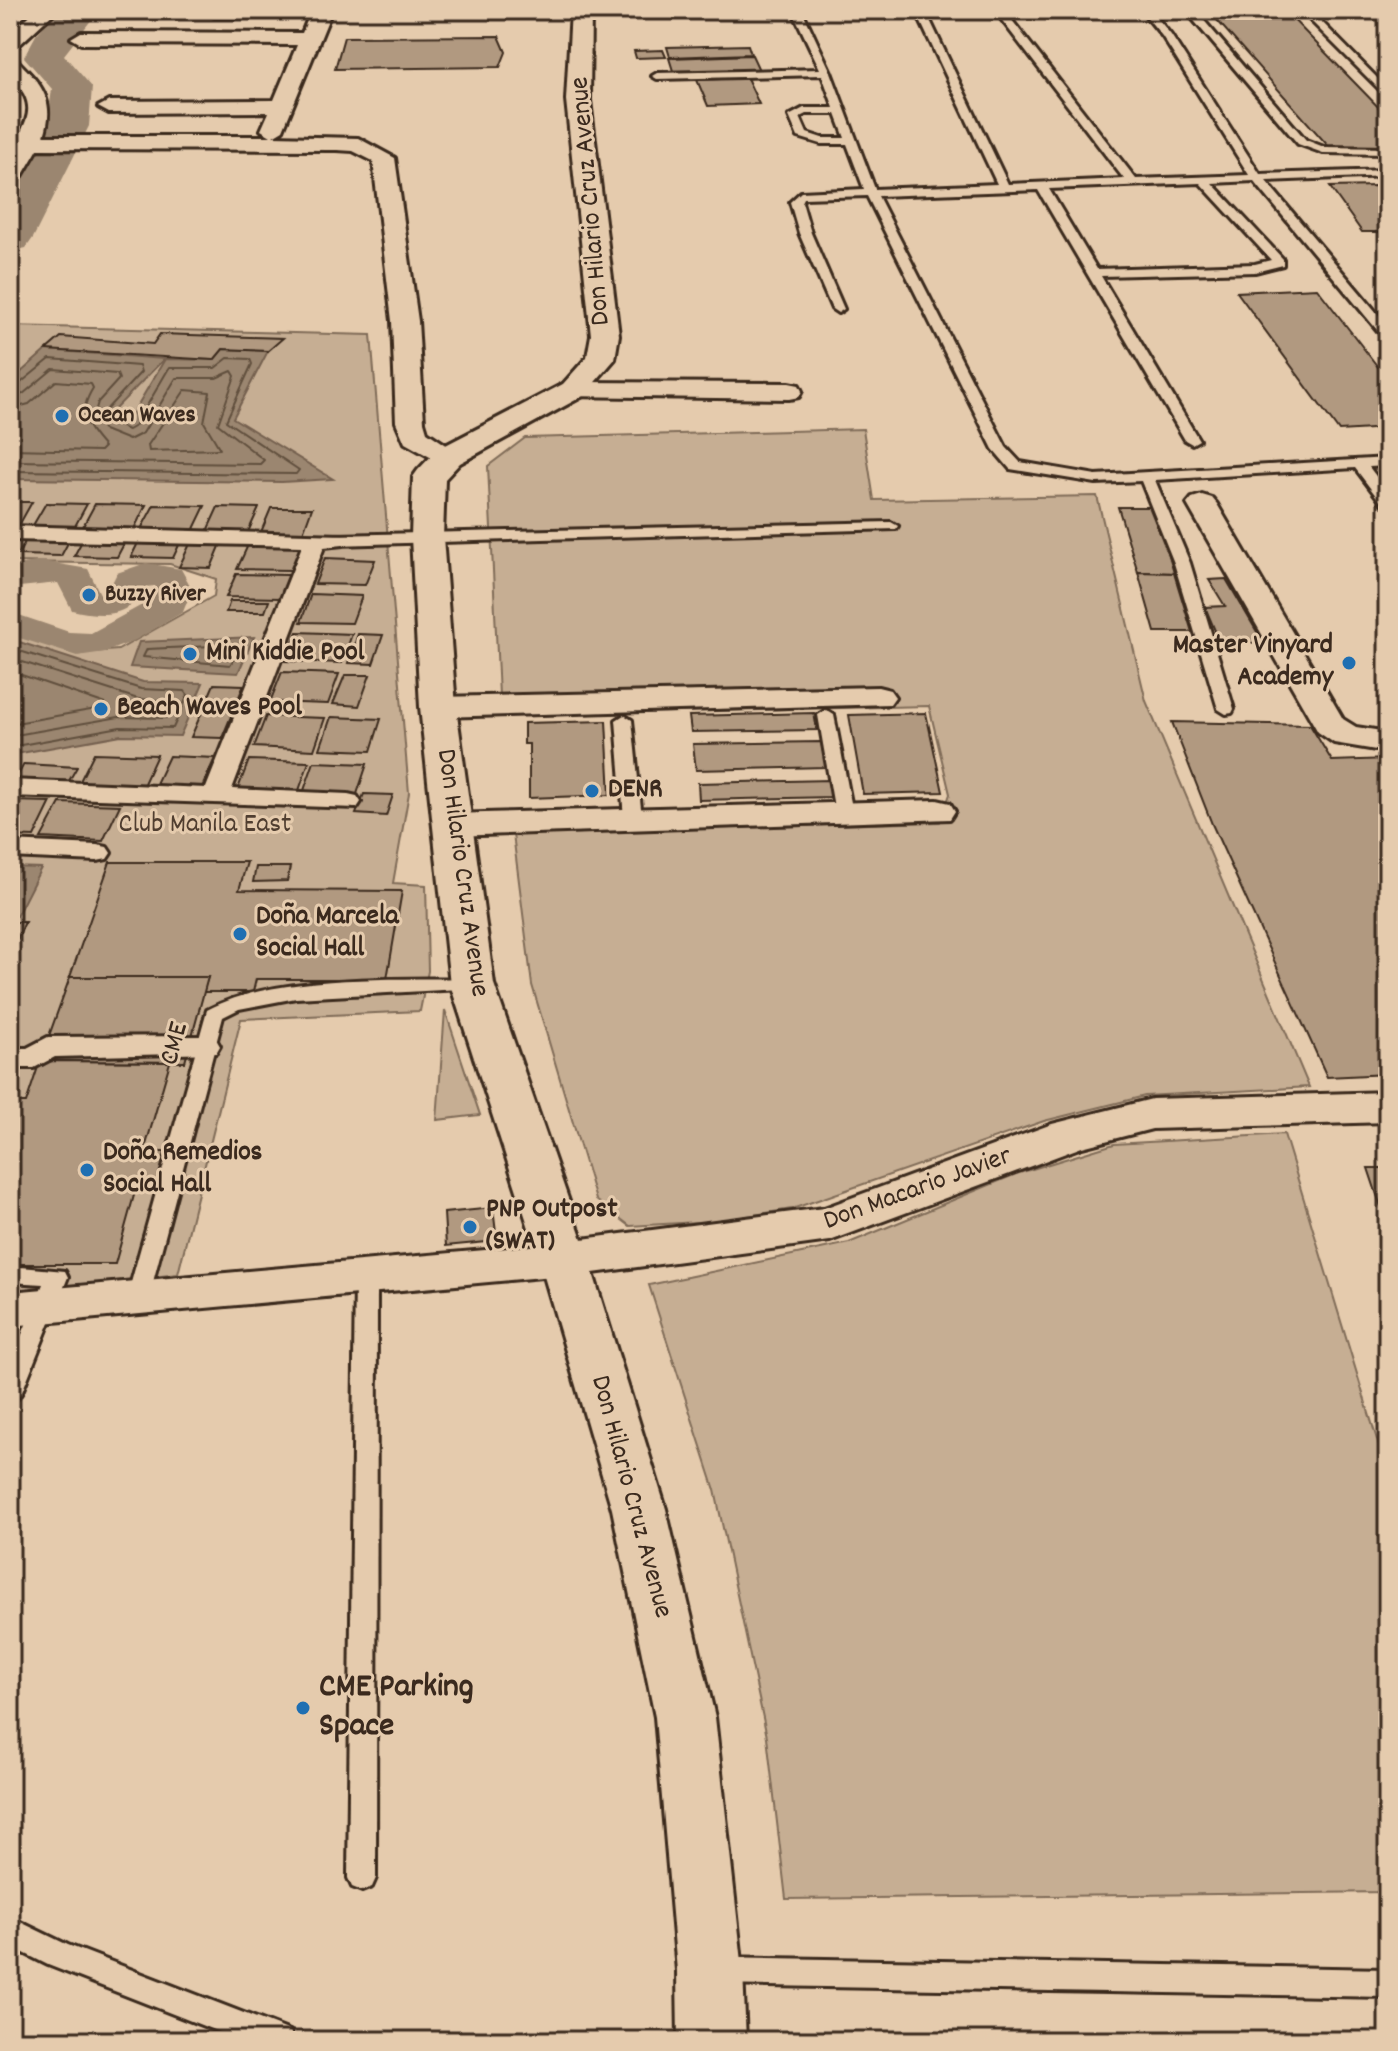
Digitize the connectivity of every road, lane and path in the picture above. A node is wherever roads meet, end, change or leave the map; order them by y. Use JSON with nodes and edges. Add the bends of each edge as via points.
{"nodes":[{"id":1,"x":47,"y":10,"type":"edge"},
{"id":2,"x":322,"y":10,"type":"edge"},
{"id":3,"x":581,"y":10,"type":"edge"},
{"id":4,"x":797,"y":10,"type":"edge"},
{"id":5,"x":999,"y":10,"type":"edge"},
{"id":6,"x":1146,"y":10,"type":"edge"},
{"id":7,"x":1190,"y":10,"type":"edge"},
{"id":8,"x":1305,"y":10,"type":"edge"},
{"id":9,"x":199,"y":11,"type":"edge"},
{"id":10,"x":922,"y":14,"type":"dead end"},
{"id":11,"x":81,"y":38,"type":"dead end"},
{"id":12,"x":309,"y":39,"type":"junction"},
{"id":13,"x":10,"y":43,"type":"edge"},
{"id":14,"x":10,"y":64,"type":"edge"},
{"id":15,"x":826,"y":72,"type":"junction"},
{"id":16,"x":1367,"y":74,"type":"junction"},
{"id":17,"x":1388,"y":74,"type":"edge"},
{"id":18,"x":657,"y":76,"type":"dead end"},
{"id":19,"x":10,"y":93,"type":"edge"},
{"id":20,"x":36,"y":93,"type":"junction"},
{"id":21,"x":1388,"y":95,"type":"edge"},
{"id":22,"x":281,"y":106,"type":"junction"},
{"id":23,"x":109,"y":107,"type":"dead end"},
{"id":24,"x":840,"y":111,"type":"junction"},
{"id":25,"x":10,"y":123,"type":"edge"},
{"id":26,"x":268,"y":141,"type":"junction"},
{"id":27,"x":851,"y":141,"type":"junction"},
{"id":28,"x":24,"y":144,"type":"edge"},
{"id":29,"x":1388,"y":151,"type":"edge"},
{"id":30,"x":1388,"y":173,"type":"edge"},
{"id":31,"x":10,"y":178,"type":"edge"},
{"id":32,"x":1257,"y":178,"type":"junction"},
{"id":33,"x":1204,"y":181,"type":"junction"},
{"id":34,"x":1133,"y":183,"type":"junction"},
{"id":35,"x":1041,"y":185,"type":"junction"},
{"id":36,"x":1003,"y":186,"type":"junction"},
{"id":37,"x":870,"y":190,"type":"junction"},
{"id":38,"x":1093,"y":273,"type":"junction"},
{"id":39,"x":838,"y":309,"type":"dead end"},
{"id":40,"x":1388,"y":334,"type":"edge"},
{"id":41,"x":573,"y":390,"type":"junction"},
{"id":42,"x":789,"y":391,"type":"dead end"},
{"id":43,"x":1192,"y":440,"type":"dead end"},
{"id":44,"x":449,"y":456,"type":"junction"},
{"id":45,"x":1388,"y":462,"type":"edge"},
{"id":46,"x":1361,"y":466,"type":"junction"},
{"id":47,"x":1147,"y":477,"type":"junction"},
{"id":48,"x":1388,"y":502,"type":"edge"},
{"id":49,"x":1202,"y":504,"type":"dead end"},
{"id":50,"x":891,"y":526,"type":"dead end"},
{"id":51,"x":10,"y":533,"type":"edge"},
{"id":52,"x":427,"y":537,"type":"junction"},
{"id":53,"x":326,"y":540,"type":"junction"},
{"id":54,"x":878,"y":697,"type":"dead end"},
{"id":55,"x":438,"y":707,"type":"junction"},
{"id":56,"x":1226,"y":709,"type":"dead end"},
{"id":57,"x":826,"y":715,"type":"dead end"},
{"id":58,"x":624,"y":720,"type":"dead end"},
{"id":59,"x":1388,"y":742,"type":"edge"},
{"id":60,"x":10,"y":788,"type":"edge"},
{"id":61,"x":216,"y":797,"type":"junction"},
{"id":62,"x":348,"y":802,"type":"dead end"},
{"id":63,"x":937,"y":811,"type":"dead end"},
{"id":64,"x":844,"y":813,"type":"junction"},
{"id":65,"x":633,"y":818,"type":"junction"},
{"id":66,"x":451,"y":825,"type":"junction"},
{"id":67,"x":10,"y":849,"type":"edge"},
{"id":68,"x":97,"y":853,"type":"dead end"},
{"id":69,"x":472,"y":984,"type":"junction"},
{"id":70,"x":205,"y":1046,"type":"junction"},
{"id":71,"x":10,"y":1058,"type":"edge"},
{"id":72,"x":1388,"y":1107,"type":"edge"},
{"id":73,"x":564,"y":1259,"type":"junction"},
{"id":74,"x":10,"y":1274,"type":"edge"},
{"id":75,"x":366,"y":1278,"type":"junction"},
{"id":76,"x":138,"y":1297,"type":"junction"},
{"id":77,"x":26,"y":1308,"type":"edge"},
{"id":78,"x":10,"y":1392,"type":"edge"},
{"id":79,"x":362,"y":1878,"type":"dead end"},
{"id":80,"x":10,"y":1931,"type":"edge"},
{"id":81,"x":710,"y":1971,"type":"junction"},
{"id":82,"x":1388,"y":1983,"type":"edge"},
{"id":83,"x":279,"y":2041,"type":"edge"},
{"id":84,"x":712,"y":2041,"type":"edge"}],
"edges":[{"from":1,"to":13,"type":"street"},
{"from":2,"to":9,"type":"street"},
{"from":2,"to":12,"type":"street"},
{"from":3,"to":41,"type":"street","name":"Don Hilario Cruz Avenue","via":[[578,100],[605,335],[601,359]]},
{"from":4,"to":15,"type":"lane"},
{"from":5,"to":34,"type":"lane"},
{"from":6,"to":32,"type":"lane"},
{"from":7,"to":29,"type":"lane","via":[[1302,142],[1339,152]]},
{"from":8,"to":16,"type":"lane"},
{"from":10,"to":36,"type":"lane"},
{"from":11,"to":12,"type":"street"},
{"from":12,"to":22,"type":"street","via":[[290,66]]},
{"from":14,"to":20,"type":"street"},
{"from":15,"to":18,"type":"lane"},
{"from":15,"to":24,"type":"lane"},
{"from":16,"to":17,"type":"lane"},
{"from":16,"to":21,"type":"lane"},
{"from":19,"to":20,"type":"street"},
{"from":20,"to":28,"type":"street"},
{"from":22,"to":23,"type":"street"},
{"from":22,"to":26,"type":"street"},
{"from":24,"to":27,"type":"lane"},
{"from":24,"to":27,"type":"lane","via":[[794,116],[802,135]]},
{"from":25,"to":28,"type":"street"},
{"from":26,"to":28,"type":"street"},
{"from":26,"to":44,"type":"street","via":[[358,145],[384,158],[405,321],[410,422],[415,437]]},
{"from":27,"to":37,"type":"lane"},
{"from":28,"to":31,"type":"street"},
{"from":30,"to":32,"type":"lane"},
{"from":32,"to":33,"type":"lane"},
{"from":32,"to":40,"type":"lane"},
{"from":33,"to":34,"type":"lane"},
{"from":33,"to":38,"type":"lane","via":[[1279,262],[1255,268]]},
{"from":34,"to":35,"type":"lane"},
{"from":35,"to":36,"type":"lane"},
{"from":35,"to":38,"type":"lane"},
{"from":36,"to":37,"type":"lane"},
{"from":37,"to":39,"type":"lane","via":[[801,195],[796,202]]},
{"from":37,"to":47,"type":"lane","via":[[992,435],[1015,466],[1096,479]]},
{"from":38,"to":43,"type":"lane"},
{"from":41,"to":42,"type":"street"},
{"from":41,"to":44,"type":"street","name":"Don Hilario Cruz Avenue"},
{"from":44,"to":52,"type":"street","name":"Don Hilario Cruz Avenue","via":[[429,477]]},
{"from":45,"to":46,"type":"lane"},
{"from":46,"to":47,"type":"lane"},
{"from":46,"to":48,"type":"lane"},
{"from":47,"to":56,"type":"lane","via":[[1182,563]]},
{"from":49,"to":59,"type":"street","via":[[1330,725],[1346,736]]},
{"from":50,"to":52,"type":"lane"},
{"from":51,"to":53,"type":"street"},
{"from":52,"to":53,"type":"lane"},
{"from":52,"to":55,"type":"street","name":"Don Hilario Cruz Avenue"},
{"from":53,"to":61,"type":"street"},
{"from":54,"to":55,"type":"street"},
{"from":55,"to":66,"type":"street","name":"Don Hilario Cruz Avenue"},
{"from":57,"to":64,"type":"lane"},
{"from":58,"to":65,"type":"lane"},
{"from":60,"to":61,"type":"street"},
{"from":61,"to":62,"type":"street"},
{"from":63,"to":64,"type":"street"},
{"from":64,"to":65,"type":"street"},
{"from":65,"to":66,"type":"street"},
{"from":66,"to":69,"type":"street","name":"Don Hilario Cruz Avenue"},
{"from":67,"to":68,"type":"street"},
{"from":69,"to":70,"type":"lane","name":"CME","via":[[241,1000],[224,1004],[214,1014]]},
{"from":69,"to":73,"type":"street","name":"Don Hilario Cruz Avenue"},
{"from":70,"to":71,"type":"street","via":[[48,1047],[34,1058]]},
{"from":70,"to":76,"type":"lane","name":"CME"},
{"from":72,"to":73,"type":"street","name":"Don Macario Javier","via":[[1152,1114],[1068,1135],[830,1224]]},
{"from":73,"to":75,"type":"street"},
{"from":73,"to":81,"type":"street","name":"Don Hilario Cruz Avenue","via":[[639,1509],[685,1717]]},
{"from":74,"to":77,"type":"lane","via":[[57,1277]]},
{"from":75,"to":76,"type":"street"},
{"from":75,"to":79,"type":"lane"},
{"from":76,"to":77,"type":"street"},
{"from":77,"to":78,"type":"lane"},
{"from":80,"to":83,"type":"lane","via":[[58,1955]]},
{"from":81,"to":82,"type":"lane"},
{"from":81,"to":84,"type":"street","name":"Don Hilario Cruz Avenue"}]}
